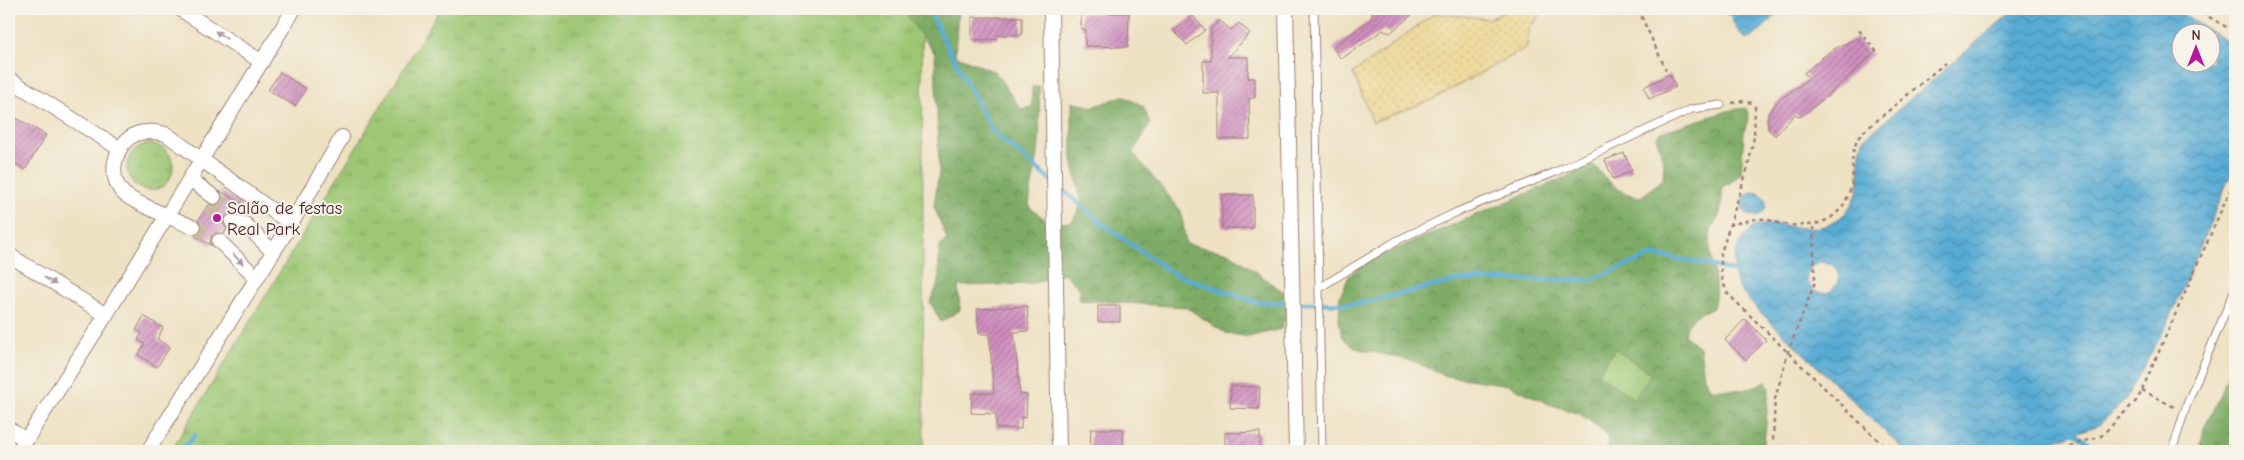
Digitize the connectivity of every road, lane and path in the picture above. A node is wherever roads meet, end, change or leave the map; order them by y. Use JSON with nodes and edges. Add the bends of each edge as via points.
{"nodes":[{"id":1,"x":180,"y":9,"type":"edge"},
{"id":2,"x":294,"y":9,"type":"edge"},
{"id":3,"x":1051,"y":9,"type":"edge"},
{"id":4,"x":1286,"y":9,"type":"edge"},
{"id":5,"x":1314,"y":9,"type":"edge"},
{"id":6,"x":1638,"y":9,"type":"edge"},
{"id":7,"x":2195,"y":9,"type":"edge"},
{"id":8,"x":1859,"y":30,"type":"dead end"},
{"id":9,"x":2235,"y":36,"type":"edge"},
{"id":10,"x":1879,"y":54,"type":"dead end"},
{"id":11,"x":262,"y":62,"type":"junction"},
{"id":12,"x":1945,"y":63,"type":"dead end"},
{"id":13,"x":1666,"y":70,"type":"dead end"},
{"id":14,"x":9,"y":79,"type":"edge"},
{"id":15,"x":1721,"y":105,"type":"joint"},
{"id":16,"x":342,"y":138,"type":"dead end"},
{"id":17,"x":120,"y":149,"type":"junction"},
{"id":18,"x":202,"y":160,"type":"junction"},
{"id":19,"x":2235,"y":179,"type":"edge"},
{"id":20,"x":188,"y":182,"type":"junction"},
{"id":21,"x":211,"y":201,"type":"tunnel mouth"},
{"id":22,"x":166,"y":216,"type":"junction"},
{"id":23,"x":238,"y":220,"type":"tunnel mouth"},
{"id":24,"x":291,"y":224,"type":"junction"},
{"id":25,"x":1730,"y":225,"type":"junction"},
{"id":26,"x":1813,"y":226,"type":"junction"},
{"id":27,"x":193,"y":227,"type":"tunnel mouth"},
{"id":28,"x":219,"y":241,"type":"tunnel mouth"},
{"id":29,"x":273,"y":252,"type":"junction"},
{"id":30,"x":9,"y":255,"type":"edge"},
{"id":31,"x":257,"y":278,"type":"junction"},
{"id":32,"x":1319,"y":288,"type":"junction"},
{"id":33,"x":2235,"y":289,"type":"edge"},
{"id":34,"x":106,"y":316,"type":"junction"},
{"id":35,"x":1788,"y":352,"type":"junction"},
{"id":36,"x":2142,"y":390,"type":"junction"},
{"id":37,"x":2184,"y":412,"type":"junction"},
{"id":38,"x":9,"y":429,"type":"edge"},
{"id":39,"x":1773,"y":440,"type":"dead end"},
{"id":40,"x":23,"y":445,"type":"edge"},
{"id":41,"x":148,"y":451,"type":"edge"},
{"id":42,"x":1059,"y":451,"type":"edge"},
{"id":43,"x":1296,"y":451,"type":"edge"},
{"id":44,"x":1322,"y":451,"type":"edge"},
{"id":45,"x":1889,"y":451,"type":"edge"},
{"id":46,"x":2054,"y":451,"type":"edge"},
{"id":47,"x":2172,"y":451,"type":"edge"}],
"edges":[{"from":11,"to":1,"type":"street","one_way":true},
{"from":2,"to":11,"type":"street"},
{"from":3,"to":42,"type":"street"},
{"from":4,"to":43,"type":"street"},
{"from":5,"to":32,"type":"lane"},
{"from":6,"to":13,"type":"path"},
{"from":7,"to":9,"type":"path","via":[[2230,29]]},
{"from":8,"to":10,"type":"path"},
{"from":11,"to":18,"type":"street"},
{"from":12,"to":26,"type":"path","via":[[1861,134],[1853,146],[1849,195],[1839,210]]},
{"from":14,"to":17,"type":"street"},
{"from":15,"to":25,"type":"path","via":[[1742,101],[1755,107],[1748,167]]},
{"from":15,"to":32,"type":"lane","via":[[1692,109],[1553,173],[1457,212],[1396,241]]},
{"from":16,"to":24,"type":"street"},
{"from":17,"to":18,"type":"street","via":[[136,134],[151,131],[166,134]]},
{"from":17,"to":22,"type":"street","via":[[114,168],[116,182],[124,194]]},
{"from":18,"to":20,"type":"street"},
{"from":18,"to":24,"type":"street"},
{"from":19,"to":36,"type":"path"},
{"from":20,"to":21,"type":"street"},
{"from":20,"to":22,"type":"street"},
{"from":22,"to":27,"type":"street"},
{"from":22,"to":34,"type":"street"},
{"from":23,"to":29,"type":"street"},
{"from":24,"to":29,"type":"street"},
{"from":25,"to":26,"type":"path","via":[[1763,219]]},
{"from":25,"to":35,"type":"path","via":[[1721,253],[1721,276],[1727,293]]},
{"from":26,"to":35,"type":"path","via":[[1815,282]]},
{"from":28,"to":31,"type":"street","one_way":true},
{"from":29,"to":31,"type":"street"},
{"from":30,"to":34,"type":"street","one_way":true},
{"from":31,"to":41,"type":"street"},
{"from":32,"to":44,"type":"lane"},
{"from":33,"to":37,"type":"lane"},
{"from":34,"to":40,"type":"street"},
{"from":35,"to":39,"type":"path","via":[[1775,399]]},
{"from":35,"to":45,"type":"path"},
{"from":36,"to":37,"type":"path"},
{"from":36,"to":46,"type":"path","via":[[2138,399],[2102,436]]},
{"from":37,"to":47,"type":"lane"},
{"from":38,"to":40,"type":"street"}]}
